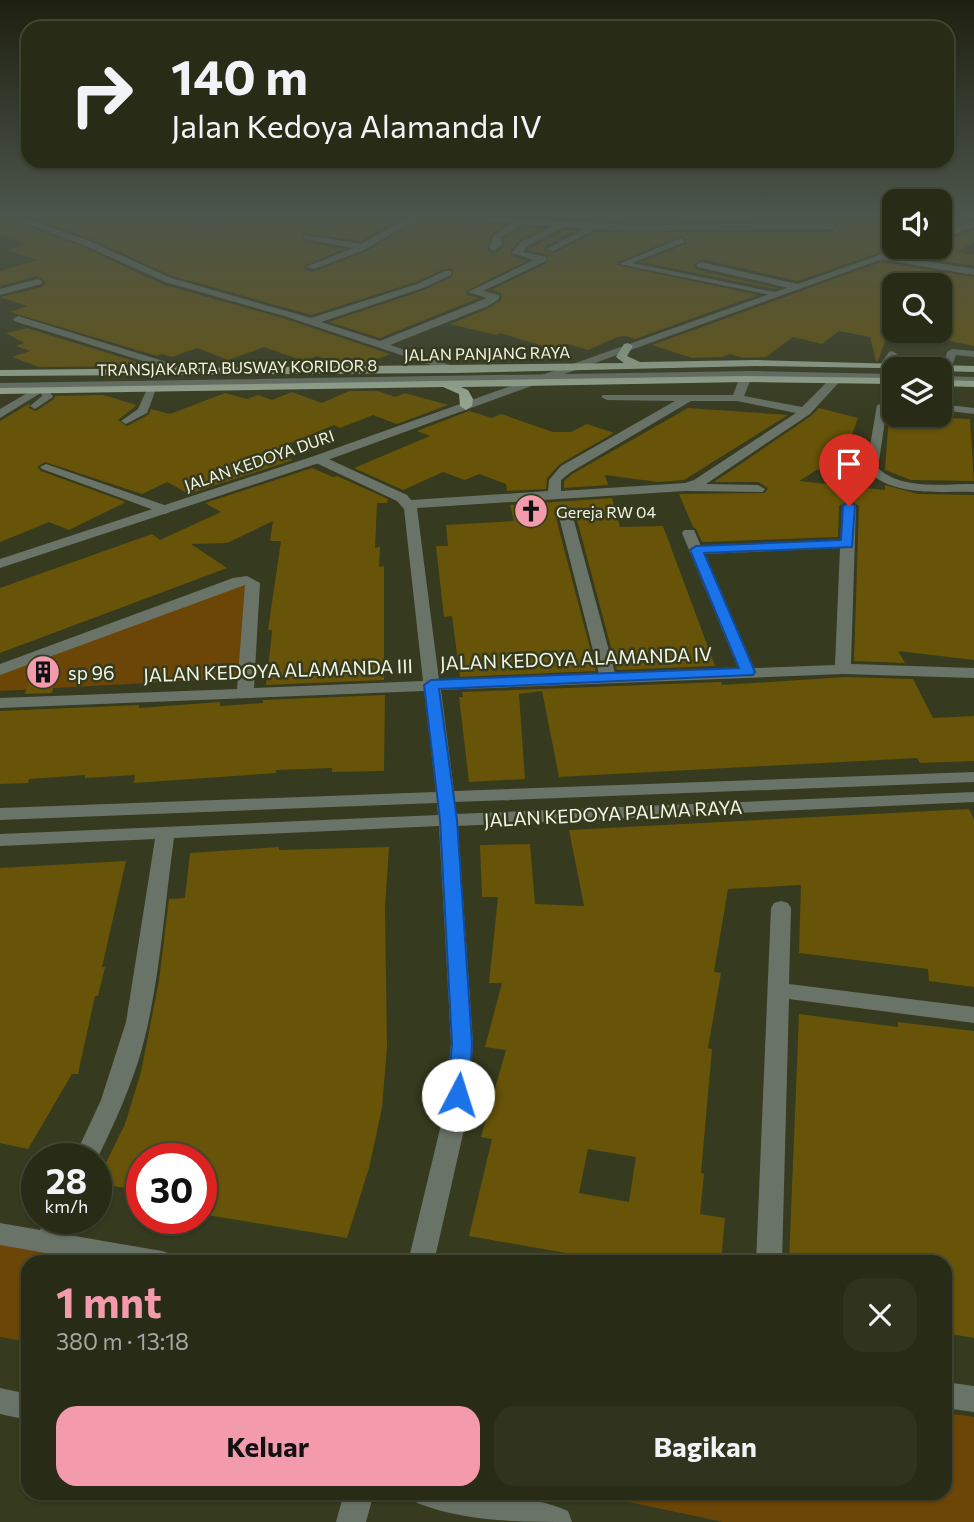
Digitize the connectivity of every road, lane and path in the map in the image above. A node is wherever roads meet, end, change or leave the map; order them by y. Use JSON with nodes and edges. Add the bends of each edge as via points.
{"nodes":[{"id":1,"x":19,"y":287,"type":"edge"},
{"id":2,"x":192,"y":287,"type":"edge"},
{"id":3,"x":417,"y":287,"type":"edge"},
{"id":4,"x":484,"y":287,"type":"edge"},
{"id":5,"x":744,"y":287,"type":"edge"},
{"id":6,"x":797,"y":287,"type":"edge"},
{"id":7,"x":0,"y":292,"type":"edge"},
{"id":8,"x":775,"y":293,"type":"junction"},
{"id":9,"x":18,"y":319,"type":"dead end"},
{"id":10,"x":310,"y":322,"type":"junction"},
{"id":11,"x":380,"y":345,"type":"junction"},
{"id":12,"x":628,"y":346,"type":"junction"},
{"id":13,"x":892,"y":354,"type":"dead end"},
{"id":14,"x":974,"y":354,"type":"edge"},
{"id":15,"x":892,"y":357,"type":"edge"},
{"id":16,"x":950,"y":357,"type":"edge"},
{"id":17,"x":639,"y":366,"type":"junction"},
{"id":18,"x":569,"y":368,"type":"junction"},
{"id":19,"x":882,"y":368,"type":"edge"},
{"id":20,"x":882,"y":368,"type":"edge"},
{"id":21,"x":182,"y":370,"type":"junction"},
{"id":22,"x":455,"y":370,"type":"junction"},
{"id":23,"x":952,"y":370,"type":"edge"},
{"id":24,"x":974,"y":371,"type":"edge"},
{"id":25,"x":0,"y":373,"type":"edge"},
{"id":26,"x":554,"y":373,"type":"junction"},
{"id":27,"x":542,"y":378,"type":"junction"},
{"id":28,"x":0,"y":379,"type":"edge"},
{"id":29,"x":745,"y":379,"type":"junction"},
{"id":30,"x":836,"y":379,"type":"junction"},
{"id":31,"x":882,"y":379,"type":"edge"},
{"id":32,"x":882,"y":379,"type":"edge"},
{"id":33,"x":607,"y":381,"type":"junction"},
{"id":34,"x":952,"y":381,"type":"edge"},
{"id":35,"x":974,"y":382,"type":"edge"},
{"id":36,"x":528,"y":383,"type":"junction"},
{"id":37,"x":437,"y":384,"type":"junction"},
{"id":38,"x":0,"y":388,"type":"edge"},
{"id":39,"x":151,"y":389,"type":"junction"},
{"id":40,"x":41,"y":391,"type":"junction"},
{"id":41,"x":499,"y":394,"type":"junction"},
{"id":42,"x":607,"y":397,"type":"dead end"},
{"id":43,"x":689,"y":398,"type":"junction"},
{"id":44,"x":737,"y":398,"type":"junction"},
{"id":45,"x":882,"y":405,"type":"edge"},
{"id":46,"x":35,"y":406,"type":"dead end"},
{"id":47,"x":466,"y":406,"type":"junction"},
{"id":48,"x":952,"y":408,"type":"edge"},
{"id":49,"x":806,"y":411,"type":"junction"},
{"id":50,"x":974,"y":411,"type":"edge"},
{"id":51,"x":0,"y":414,"type":"edge"},
{"id":52,"x":126,"y":421,"type":"dead end"},
{"id":53,"x":318,"y":459,"type":"junction"},
{"id":54,"x":46,"y":467,"type":"dead end"},
{"id":55,"x":686,"y":487,"type":"junction"},
{"id":56,"x":974,"y":488,"type":"edge"},
{"id":57,"x":758,"y":489,"type":"dead end"},
{"id":58,"x":556,"y":494,"type":"junction"},
{"id":59,"x":849,"y":506,"type":"dead end"},
{"id":60,"x":411,"y":509,"type":"junction"},
{"id":61,"x":166,"y":510,"type":"junction"},
{"id":62,"x":565,"y":517,"type":"dead end"},
{"id":63,"x":689,"y":533,"type":"dead end"},
{"id":64,"x":848,"y":544,"type":"junction"},
{"id":65,"x":696,"y":550,"type":"junction"},
{"id":66,"x":0,"y":564,"type":"edge"},
{"id":67,"x":843,"y":669,"type":"junction"},
{"id":68,"x":0,"y":670,"type":"edge"},
{"id":69,"x":748,"y":672,"type":"junction"},
{"id":70,"x":974,"y":673,"type":"edge"},
{"id":71,"x":608,"y":678,"type":"junction"},
{"id":72,"x":431,"y":685,"type":"junction"},
{"id":73,"x":246,"y":693,"type":"junction"},
{"id":74,"x":0,"y":703,"type":"edge"},
{"id":75,"x":974,"y":777,"type":"edge"},
{"id":76,"x":974,"y":797,"type":"edge"},
{"id":77,"x":445,"y":798,"type":"junction"},
{"id":78,"x":0,"y":814,"type":"edge"},
{"id":79,"x":448,"y":820,"type":"junction"},
{"id":80,"x":165,"y":834,"type":"junction"},
{"id":81,"x":0,"y":840,"type":"edge"},
{"id":82,"x":781,"y":908,"type":"dead end"},
{"id":83,"x":778,"y":990,"type":"junction"},
{"id":84,"x":974,"y":1015,"type":"edge"},
{"id":85,"x":92,"y":1143,"type":"edge"},
{"id":86,"x":0,"y":1234,"type":"edge"},
{"id":87,"x":51,"y":1234,"type":"edge"},
{"id":88,"x":47,"y":1242,"type":"junction"},
{"id":89,"x":122,"y":1255,"type":"edge"},
{"id":90,"x":423,"y":1255,"type":"edge"},
{"id":91,"x":769,"y":1255,"type":"edge"},
{"id":92,"x":952,"y":1396,"type":"edge"},
{"id":93,"x":974,"y":1399,"type":"edge"},
{"id":94,"x":0,"y":1401,"type":"edge"},
{"id":95,"x":21,"y":1406,"type":"edge"},
{"id":96,"x":357,"y":1500,"type":"edge"},
{"id":97,"x":458,"y":1500,"type":"edge"},
{"id":98,"x":351,"y":1522,"type":"edge"},
{"id":99,"x":557,"y":1522,"type":"edge"}],
"edges":[{"from":1,"to":7,"type":"street"},
{"from":2,"to":10,"type":"street"},
{"from":3,"to":10,"type":"street"},
{"from":4,"to":11,"type":"street","via":[[473,292],[495,297]]},
{"from":5,"to":8,"type":"lane"},
{"from":6,"to":8,"type":"street","name":"JALAN KEDOYA DURI"},
{"from":8,"to":12,"type":"street","name":"JALAN KEDOYA DURI"},
{"from":9,"to":21,"type":"street"},
{"from":10,"to":11,"type":"street"},
{"from":11,"to":22,"type":"street"},
{"from":12,"to":17,"type":"main road","via":[[621,357]]},
{"from":12,"to":18,"type":"street","name":"JALAN KEDOYA DURI"},
{"from":13,"to":15,"type":"lane"},
{"from":14,"to":16,"type":"lane","via":[[952,352]]},
{"from":17,"to":18,"type":"main road","name":"JALAN PANJANG RAYA"},
{"from":17,"to":19,"type":"main road","name":"JALAN PANJANG RAYA","via":[[756,363]]},
{"from":18,"to":22,"type":"main road","name":"JALAN PANJANG RAYA"},
{"from":18,"to":26,"type":"street","name":"JALAN KEDOYA DURI"},
{"from":20,"to":26,"type":"lane","name":"TRANSJAKARTA BUSWAY KORIDOR 8"},
{"from":21,"to":22,"type":"main road","name":"JALAN PANJANG RAYA"},
{"from":21,"to":25,"type":"main road","name":"JALAN PANJANG RAYA"},
{"from":23,"to":24,"type":"main road","name":"JALAN PANJANG RAYA"},
{"from":26,"to":27,"type":"street","name":"JALAN KEDOYA DURI"},
{"from":26,"to":28,"type":"lane","name":"TRANSJAKARTA BUSWAY KORIDOR 8"},
{"from":27,"to":31,"type":"lane","name":"TRANSJAKARTA BUSWAY KORIDOR 8","via":[[751,374]]},
{"from":27,"to":36,"type":"street","name":"JALAN KEDOYA DURI"},
{"from":27,"to":38,"type":"lane","name":"TRANSJAKARTA BUSWAY KORIDOR 8"},
{"from":29,"to":30,"type":"main road","name":"JALAN PANJANG RAYA"},
{"from":29,"to":33,"type":"main road","name":"JALAN PANJANG RAYA"},
{"from":29,"to":44,"type":"street"},
{"from":30,"to":32,"type":"main road","name":"JALAN PANJANG RAYA"},
{"from":30,"to":49,"type":"street"},
{"from":33,"to":36,"type":"main road","name":"JALAN PANJANG RAYA"},
{"from":33,"to":41,"type":"main road"},
{"from":34,"to":35,"type":"main road"},
{"from":36,"to":37,"type":"main road","name":"JALAN PANJANG RAYA"},
{"from":36,"to":41,"type":"street","name":"JALAN KEDOYA DURI"},
{"from":37,"to":39,"type":"main road","name":"JALAN PANJANG RAYA"},
{"from":37,"to":47,"type":"main road","via":[[464,392]]},
{"from":38,"to":40,"type":"main road","name":"JALAN PANJANG RAYA"},
{"from":39,"to":40,"type":"main road","name":"JALAN PANJANG RAYA"},
{"from":39,"to":52,"type":"lane","via":[[143,411]]},
{"from":40,"to":46,"type":"lane","via":[[48,397]]},
{"from":40,"to":51,"type":"street"},
{"from":41,"to":47,"type":"street","name":"JALAN KEDOYA DURI"},
{"from":42,"to":43,"type":"street"},
{"from":43,"to":44,"type":"street"},
{"from":43,"to":58,"type":"street","via":[[566,469],[555,477],[552,486]]},
{"from":44,"to":49,"type":"street"},
{"from":45,"to":56,"type":"lane","via":[[874,473],[895,482]]},
{"from":47,"to":53,"type":"street","name":"JALAN KEDOYA DURI"},
{"from":48,"to":50,"type":"lane"},
{"from":49,"to":55,"type":"street","via":[[699,483]]},
{"from":53,"to":60,"type":"street"},
{"from":53,"to":61,"type":"street","name":"JALAN KEDOYA DURI"},
{"from":54,"to":61,"type":"lane"},
{"from":55,"to":57,"type":"street"},
{"from":55,"to":58,"type":"street"},
{"from":58,"to":60,"type":"street"},
{"from":59,"to":64,"type":"street"},
{"from":60,"to":72,"type":"street"},
{"from":61,"to":66,"type":"street","name":"JALAN KEDOYA DURI"},
{"from":62,"to":71,"type":"street"},
{"from":63,"to":65,"type":"street"},
{"from":64,"to":65,"type":"street"},
{"from":64,"to":67,"type":"street"},
{"from":65,"to":69,"type":"street"},
{"from":67,"to":69,"type":"street","name":"JALAN KEDOYA ALAMANDA IV"},
{"from":67,"to":70,"type":"street","name":"JALAN KEDOYA ALAMANDA IV"},
{"from":68,"to":73,"type":"street","via":[[247,580],[253,583]]},
{"from":69,"to":71,"type":"street","name":"JALAN KEDOYA ALAMANDA IV"},
{"from":71,"to":72,"type":"street","name":"JALAN KEDOYA ALAMANDA IV"},
{"from":72,"to":73,"type":"street","name":"JALAN KEDOYA ALAMANDA III"},
{"from":72,"to":77,"type":"street"},
{"from":73,"to":74,"type":"street","name":"JALAN KEDOYA ALAMANDA III"},
{"from":75,"to":77,"type":"street","name":"JALAN KEDOYA PALMA RAYA"},
{"from":76,"to":79,"type":"street","name":"JALAN KEDOYA PALMA RAYA"},
{"from":77,"to":78,"type":"street","name":"JALAN KEDOYA PALMA RAYA"},
{"from":77,"to":79,"type":"street"},
{"from":79,"to":80,"type":"street","name":"JALAN KEDOYA PALMA RAYA"},
{"from":79,"to":90,"type":"street","via":[[462,1043],[456,1112]]},
{"from":80,"to":81,"type":"street","name":"JALAN KEDOYA PALMA RAYA"},
{"from":80,"to":85,"type":"street","via":[[128,1061]]},
{"from":82,"to":83,"type":"street"},
{"from":83,"to":84,"type":"street"},
{"from":83,"to":91,"type":"street"},
{"from":86,"to":88,"type":"street"},
{"from":87,"to":88,"type":"street"},
{"from":88,"to":89,"type":"street"},
{"from":92,"to":93,"type":"street"},
{"from":94,"to":95,"type":"street"},
{"from":96,"to":98,"type":"street"},
{"from":97,"to":99,"type":"street"}]}
